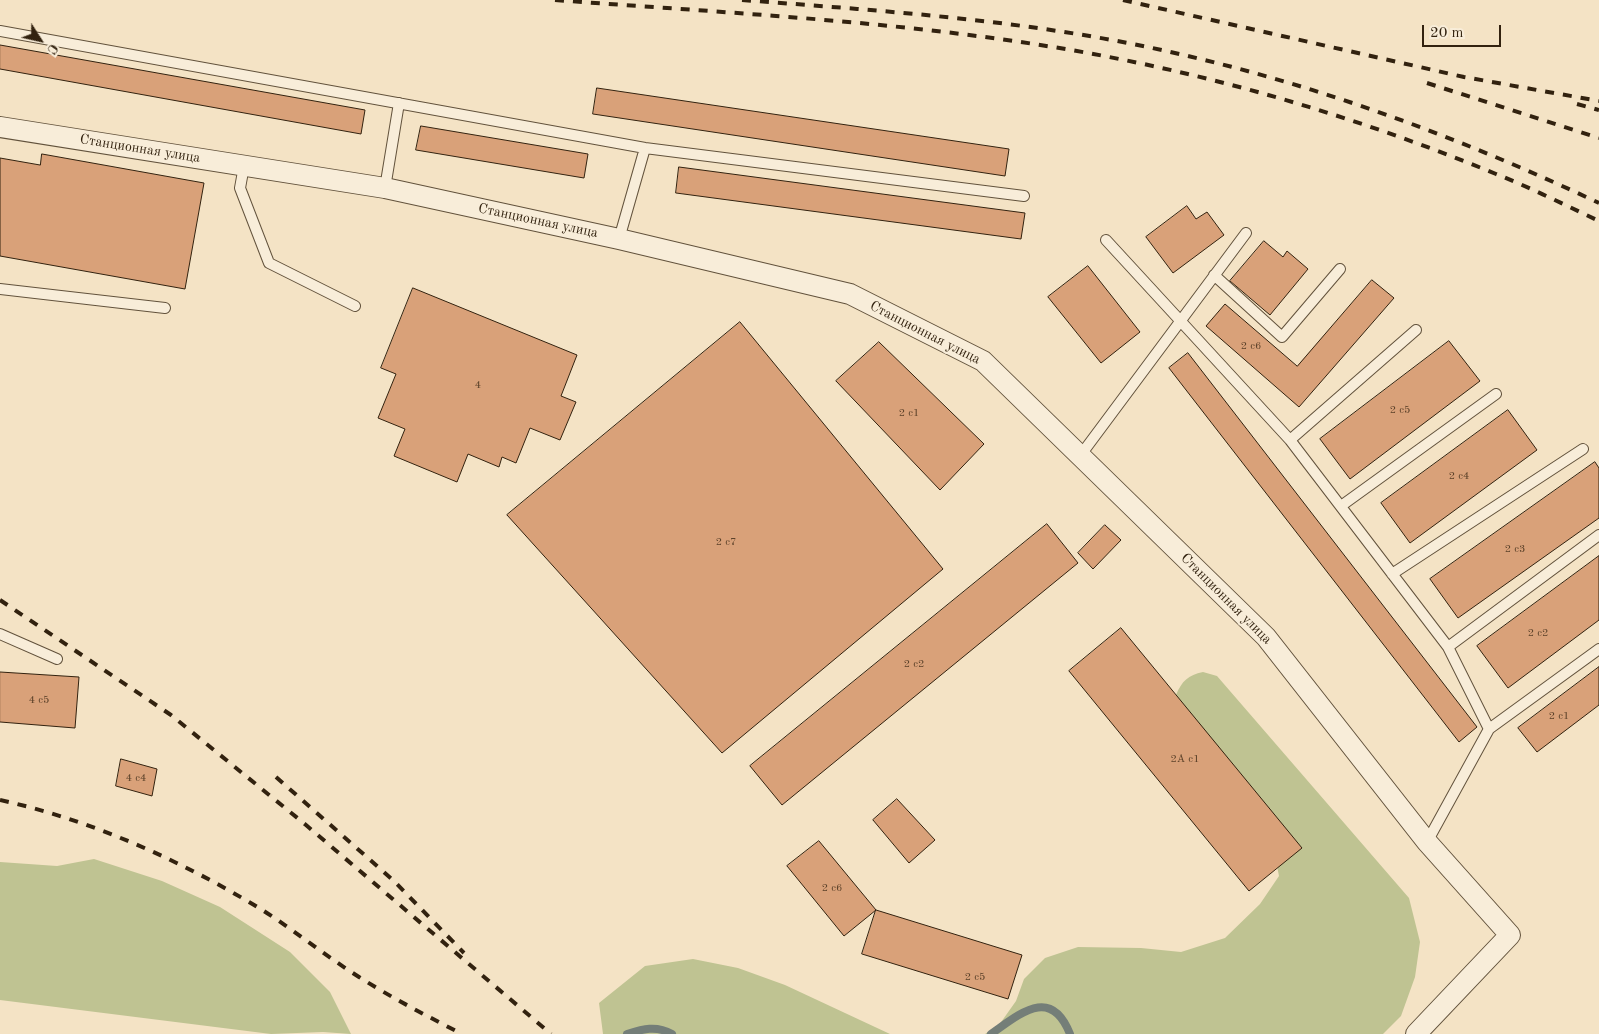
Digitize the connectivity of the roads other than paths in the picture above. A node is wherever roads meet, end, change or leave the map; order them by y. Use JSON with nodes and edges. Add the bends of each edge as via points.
{"nodes":[{"id":1,"x":0,"y":31,"type":"edge"},
{"id":2,"x":399,"y":103,"type":"junction"},
{"id":3,"x":0,"y":128,"type":"edge"},
{"id":4,"x":645,"y":148,"type":"junction"},
{"id":5,"x":244,"y":166,"type":"junction"},
{"id":6,"x":385,"y":188,"type":"junction"},
{"id":7,"x":1024,"y":196,"type":"dead end"},
{"id":8,"x":1246,"y":234,"type":"dead end"},
{"id":9,"x":619,"y":239,"type":"junction"},
{"id":10,"x":1106,"y":240,"type":"dead end"},
{"id":11,"x":1340,"y":269,"type":"dead end"},
{"id":12,"x":1214,"y":275,"type":"junction"},
{"id":13,"x":0,"y":289,"type":"edge"},
{"id":14,"x":355,"y":306,"type":"dead end"},
{"id":15,"x":165,"y":308,"type":"dead end"},
{"id":16,"x":1181,"y":320,"type":"junction"},
{"id":17,"x":1416,"y":330,"type":"dead end"},
{"id":18,"x":1496,"y":394,"type":"dead end"},
{"id":19,"x":1290,"y":440,"type":"junction"},
{"id":20,"x":1583,"y":448,"type":"dead end"},
{"id":21,"x":1080,"y":456,"type":"junction"},
{"id":22,"x":1341,"y":506,"type":"junction"},
{"id":23,"x":1599,"y":536,"type":"edge"},
{"id":24,"x":1392,"y":574,"type":"junction"},
{"id":25,"x":0,"y":634,"type":"edge"},
{"id":26,"x":1448,"y":647,"type":"junction"},
{"id":27,"x":1599,"y":649,"type":"edge"},
{"id":28,"x":57,"y":659,"type":"dead end"},
{"id":29,"x":1489,"y":729,"type":"junction"},
{"id":30,"x":1427,"y":842,"type":"junction"},
{"id":31,"x":1416,"y":1034,"type":"edge"}],
"edges":[{"from":1,"to":2,"type":"lane"},
{"from":2,"to":4,"type":"lane"},
{"from":2,"to":6,"type":"lane"},
{"from":3,"to":5,"type":"street","name":"Станционная улица"},
{"from":4,"to":7,"type":"lane"},
{"from":4,"to":9,"type":"lane"},
{"from":5,"to":6,"type":"street","name":"Станционная улица"},
{"from":5,"to":14,"type":"lane","via":[[240,188],[269,263]]},
{"from":6,"to":9,"type":"street","name":"Станционная улица"},
{"from":8,"to":12,"type":"lane"},
{"from":9,"to":21,"type":"street","name":"Станционная улица","via":[[850,294],[983,362]]},
{"from":10,"to":16,"type":"lane"},
{"from":11,"to":12,"type":"lane","via":[[1282,337]]},
{"from":12,"to":16,"type":"lane"},
{"from":13,"to":15,"type":"lane"},
{"from":16,"to":19,"type":"lane"},
{"from":16,"to":21,"type":"lane"},
{"from":17,"to":19,"type":"lane"},
{"from":18,"to":22,"type":"lane"},
{"from":19,"to":22,"type":"lane"},
{"from":20,"to":24,"type":"lane"},
{"from":21,"to":30,"type":"street","name":"Станционная улица","via":[[1266,637]]},
{"from":22,"to":24,"type":"lane"},
{"from":23,"to":26,"type":"lane"},
{"from":24,"to":26,"type":"lane"},
{"from":25,"to":28,"type":"lane"},
{"from":26,"to":29,"type":"lane"},
{"from":27,"to":29,"type":"lane"},
{"from":29,"to":30,"type":"lane"},
{"from":30,"to":31,"type":"street","name":"Станционная улица","via":[[1510,935]]}]}
